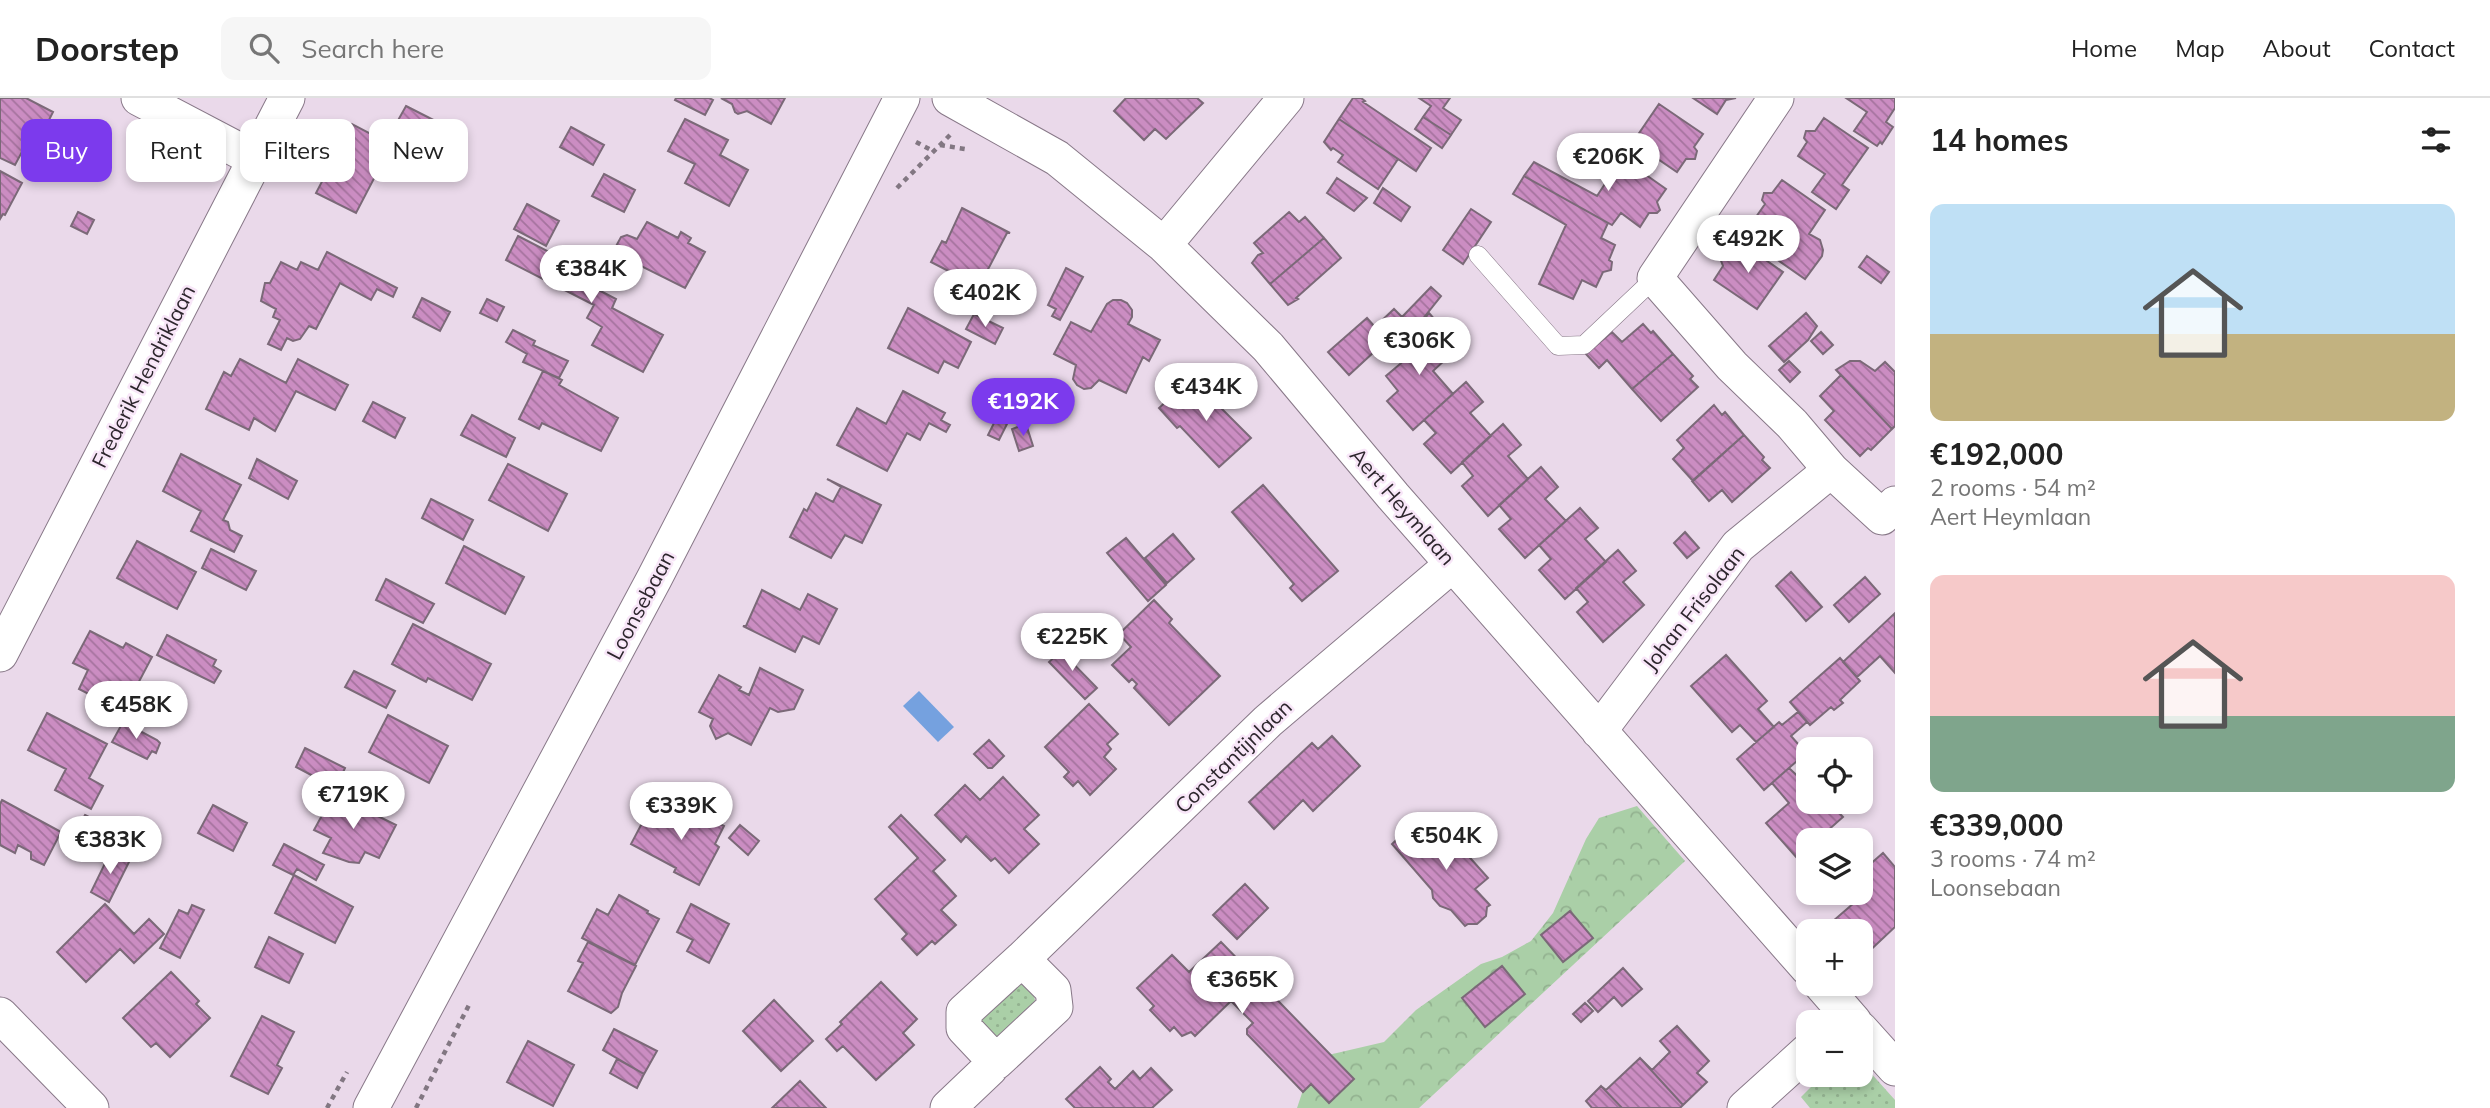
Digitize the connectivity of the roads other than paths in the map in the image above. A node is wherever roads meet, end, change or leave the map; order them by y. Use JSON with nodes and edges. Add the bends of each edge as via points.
{"nodes":[{"id":1,"x":139,"y":98,"type":"edge"},
{"id":2,"x":286,"y":98,"type":"edge"},
{"id":3,"x":902,"y":98,"type":"edge"},
{"id":4,"x":1286,"y":98,"type":"edge"},
{"id":5,"x":1776,"y":98,"type":"edge"},
{"id":6,"x":958,"y":103,"type":"edge"},
{"id":7,"x":275,"y":119,"type":"edge"},
{"id":8,"x":240,"y":151,"type":"edge"},
{"id":9,"x":243,"y":182,"type":"edge"},
{"id":10,"x":1164,"y":245,"type":"junction"},
{"id":11,"x":1478,"y":255,"type":"dead end"},
{"id":12,"x":1655,"y":278,"type":"junction"},
{"id":13,"x":1832,"y":470,"type":"junction"},
{"id":14,"x":1891,"y":517,"type":"edge"},
{"id":15,"x":1453,"y":565,"type":"junction"},
{"id":16,"x":0,"y":653,"type":"edge"},
{"id":17,"x":1599,"y":731,"type":"junction"},
{"id":18,"x":1796,"y":954,"type":"edge"},
{"id":19,"x":1022,"y":959,"type":"dead end"},
{"id":20,"x":1830,"y":996,"type":"edge"},
{"id":21,"x":1842,"y":1010,"type":"edge"},
{"id":22,"x":0,"y":1015,"type":"edge"},
{"id":23,"x":1873,"y":1045,"type":"edge"},
{"id":24,"x":1796,"y":1062,"type":"edge"},
{"id":25,"x":989,"y":1068,"type":"dead end"},
{"id":26,"x":1895,"y":1068,"type":"edge"},
{"id":27,"x":91,"y":1108,"type":"edge"},
{"id":28,"x":371,"y":1108,"type":"edge"},
{"id":29,"x":948,"y":1108,"type":"edge"},
{"id":30,"x":1745,"y":1108,"type":"edge"}],
"edges":[{"from":1,"to":8,"type":"street"},
{"from":2,"to":7,"type":"street","name":"Frederik Hendriklaan"},
{"from":3,"to":28,"type":"street","name":"Loonsebaan","via":[[654,579]]},
{"from":4,"to":10,"type":"street"},
{"from":5,"to":12,"type":"street"},
{"from":6,"to":10,"type":"street","name":"Aert Heymlaan","via":[[1057,158]]},
{"from":9,"to":16,"type":"street","name":"Frederik Hendriklaan"},
{"from":10,"to":15,"type":"street","name":"Aert Heymlaan","via":[[1268,347]]},
{"from":11,"to":12,"type":"lane","via":[[1558,346],[1584,345]]},
{"from":12,"to":13,"type":"street"},
{"from":13,"to":14,"type":"street"},
{"from":13,"to":17,"type":"street","name":"Johan Frisolaan","via":[[1738,546]]},
{"from":15,"to":17,"type":"street","name":"Aert Heymlaan"},
{"from":15,"to":19,"type":"street","name":"Constantijnlaan","via":[[1268,721]]},
{"from":17,"to":18,"type":"street","name":"Aert Heymlaan"},
{"from":20,"to":21,"type":"street"},
{"from":22,"to":27,"type":"street"},
{"from":23,"to":26,"type":"street"},
{"from":24,"to":30,"type":"street"},
{"from":25,"to":29,"type":"street"}]}
